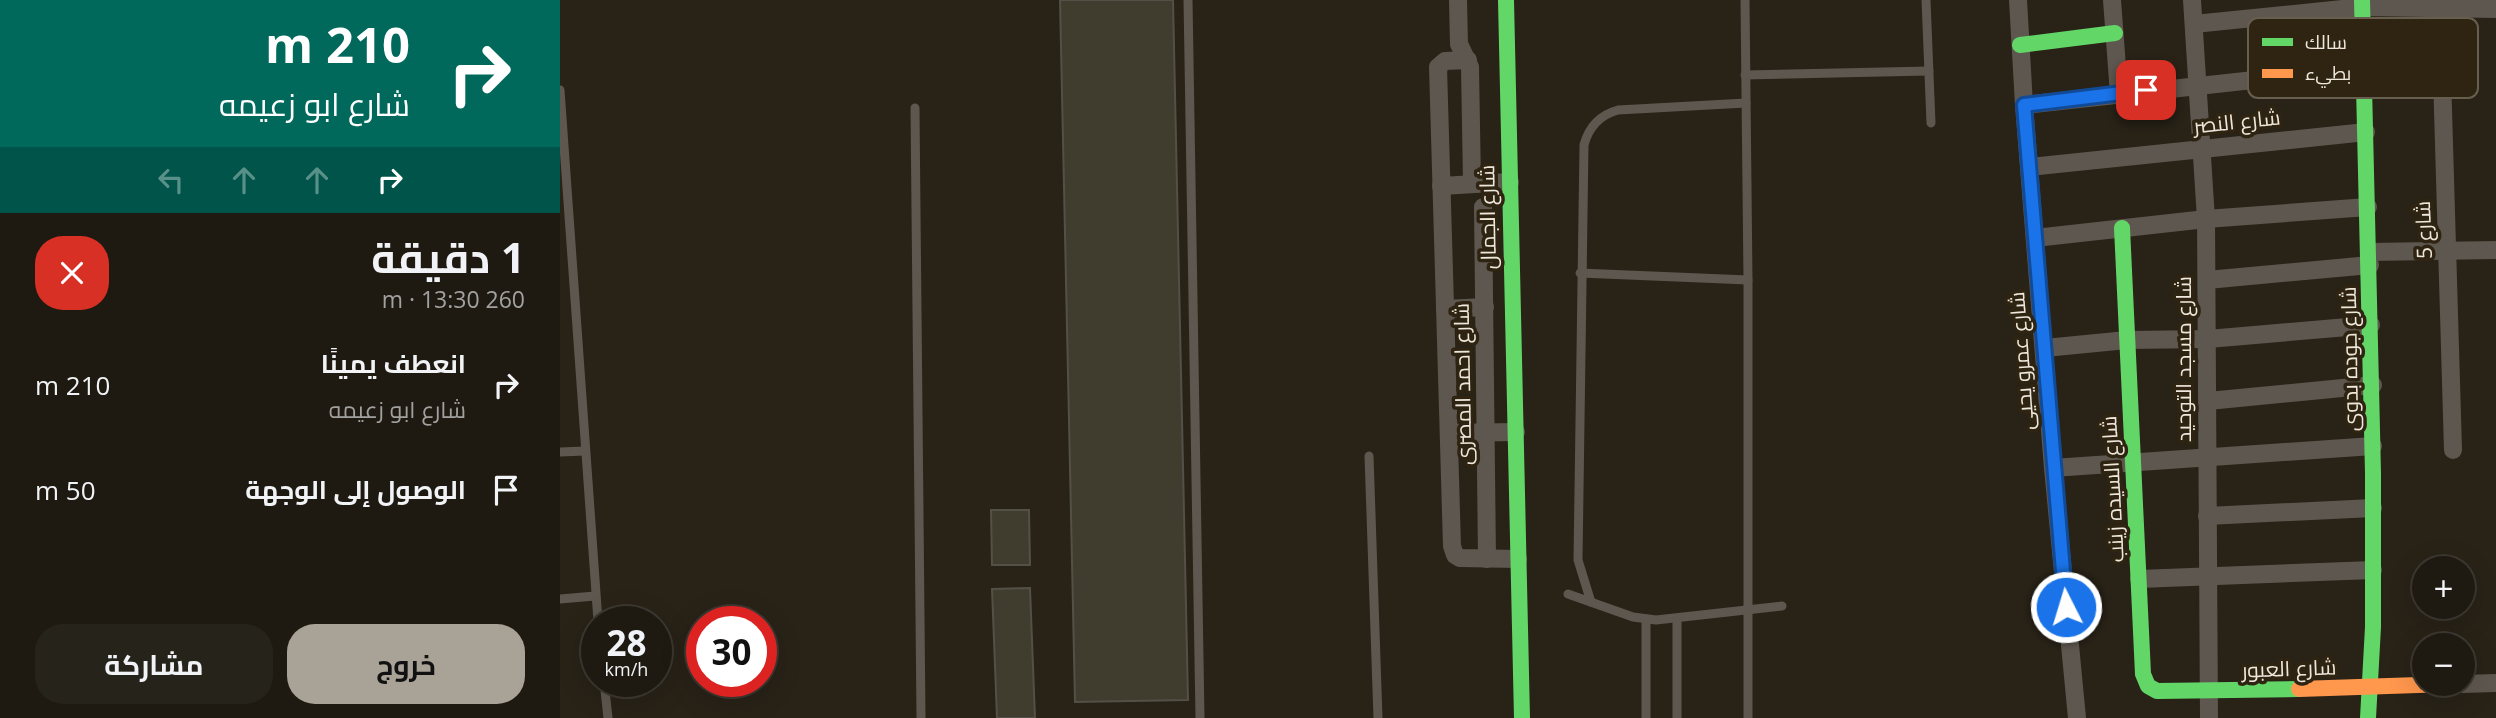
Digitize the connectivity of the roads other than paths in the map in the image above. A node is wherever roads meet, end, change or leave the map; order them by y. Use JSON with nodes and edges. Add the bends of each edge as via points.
{"nodes":[{"id":1,"x":1188,"y":0,"type":"edge"},
{"id":2,"x":1458,"y":0,"type":"edge"},
{"id":3,"x":1506,"y":0,"type":"edge"},
{"id":4,"x":1745,"y":0,"type":"edge"},
{"id":5,"x":1926,"y":0,"type":"edge"},
{"id":6,"x":2018,"y":0,"type":"edge"},
{"id":7,"x":2112,"y":0,"type":"edge"},
{"id":8,"x":2192,"y":0,"type":"edge"},
{"id":9,"x":2362,"y":4,"type":"edge"},
{"id":10,"x":2440,"y":8,"type":"junction"},
{"id":11,"x":2496,"y":9,"type":"edge"},
{"id":12,"x":2440,"y":18,"type":"edge"},
{"id":13,"x":2194,"y":24,"type":"junction"},
{"id":14,"x":2115,"y":33,"type":"junction"},
{"id":15,"x":2020,"y":45,"type":"junction"},
{"id":16,"x":1468,"y":60,"type":"junction"},
{"id":17,"x":1929,"y":71,"type":"junction"},
{"id":18,"x":1745,"y":75,"type":"junction"},
{"id":19,"x":2248,"y":79,"type":"edge"},
{"id":20,"x":2198,"y":84,"type":"junction"},
{"id":21,"x":560,"y":90,"type":"edge"},
{"id":22,"x":2119,"y":94,"type":"junction"},
{"id":23,"x":2365,"y":98,"type":"edge"},
{"id":24,"x":2443,"y":98,"type":"edge"},
{"id":25,"x":1746,"y":103,"type":"junction"},
{"id":26,"x":2024,"y":105,"type":"junction"},
{"id":27,"x":915,"y":108,"type":"dead end"},
{"id":28,"x":1931,"y":123,"type":"dead end"},
{"id":29,"x":2366,"y":132,"type":"junction"},
{"id":30,"x":2203,"y":148,"type":"junction"},
{"id":31,"x":2029,"y":167,"type":"junction"},
{"id":32,"x":1510,"y":182,"type":"junction"},
{"id":33,"x":1472,"y":183,"type":"junction"},
{"id":34,"x":1441,"y":186,"type":"junction"},
{"id":35,"x":1483,"y":207,"type":"dead end"},
{"id":36,"x":2368,"y":207,"type":"junction"},
{"id":37,"x":2206,"y":219,"type":"junction"},
{"id":38,"x":2122,"y":228,"type":"junction"},
{"id":39,"x":2035,"y":238,"type":"junction"},
{"id":40,"x":2496,"y":250,"type":"edge"},
{"id":41,"x":2447,"y":251,"type":"junction"},
{"id":42,"x":2370,"y":259,"type":"junction"},
{"id":43,"x":1580,"y":273,"type":"junction"},
{"id":44,"x":1748,"y":280,"type":"junction"},
{"id":45,"x":2207,"y":281,"type":"junction"},
{"id":46,"x":1485,"y":307,"type":"junction"},
{"id":47,"x":1445,"y":309,"type":"junction"},
{"id":48,"x":2371,"y":325,"type":"junction"},
{"id":49,"x":2208,"y":339,"type":"junction"},
{"id":50,"x":2127,"y":341,"type":"junction"},
{"id":51,"x":2045,"y":348,"type":"junction"},
{"id":52,"x":1486,"y":371,"type":"junction"},
{"id":53,"x":1514,"y":371,"type":"junction"},
{"id":54,"x":2373,"y":385,"type":"junction"},
{"id":55,"x":2208,"y":401,"type":"junction"},
{"id":56,"x":1516,"y":432,"type":"junction"},
{"id":57,"x":1449,"y":433,"type":"junction"},
{"id":58,"x":1487,"y":433,"type":"junction"},
{"id":59,"x":2372,"y":446,"type":"junction"},
{"id":60,"x":2453,"y":450,"type":"dead end"},
{"id":61,"x":585,"y":451,"type":"junction"},
{"id":62,"x":560,"y":452,"type":"edge"},
{"id":63,"x":1369,"y":456,"type":"dead end"},
{"id":64,"x":2207,"y":458,"type":"junction"},
{"id":65,"x":2133,"y":463,"type":"junction"},
{"id":66,"x":2053,"y":468,"type":"junction"},
{"id":67,"x":2373,"y":508,"type":"junction"},
{"id":68,"x":2207,"y":516,"type":"junction"},
{"id":69,"x":1487,"y":559,"type":"junction"},
{"id":70,"x":1518,"y":559,"type":"junction"},
{"id":71,"x":2373,"y":570,"type":"junction"},
{"id":72,"x":2208,"y":576,"type":"junction"},
{"id":73,"x":2138,"y":579,"type":"junction"},
{"id":74,"x":1567,"y":594,"type":"dead end"},
{"id":75,"x":595,"y":596,"type":"junction"},
{"id":76,"x":560,"y":599,"type":"edge"},
{"id":77,"x":1591,"y":602,"type":"junction"},
{"id":78,"x":596,"y":606,"type":"edge"},
{"id":79,"x":1782,"y":606,"type":"dead end"},
{"id":80,"x":1748,"y":610,"type":"junction"},
{"id":81,"x":1677,"y":618,"type":"junction"},
{"id":82,"x":1646,"y":619,"type":"junction"},
{"id":83,"x":2496,"y":682,"type":"edge"},
{"id":84,"x":2475,"y":683,"type":"edge"},
{"id":85,"x":2412,"y":685,"type":"edge"},
{"id":86,"x":2371,"y":687,"type":"junction"},
{"id":87,"x":2209,"y":692,"type":"junction"},
{"id":88,"x":606,"y":697,"type":"edge"},
{"id":89,"x":608,"y":718,"type":"edge"},
{"id":90,"x":921,"y":718,"type":"edge"},
{"id":91,"x":1200,"y":718,"type":"edge"},
{"id":92,"x":1378,"y":718,"type":"edge"},
{"id":93,"x":1522,"y":718,"type":"edge"},
{"id":94,"x":1646,"y":718,"type":"edge"},
{"id":95,"x":1677,"y":718,"type":"edge"},
{"id":96,"x":1748,"y":718,"type":"edge"},
{"id":97,"x":2077,"y":718,"type":"edge"},
{"id":98,"x":2209,"y":718,"type":"edge"},
{"id":99,"x":2368,"y":718,"type":"edge"}],
"edges":[{"from":1,"to":91,"type":"lane"},
{"from":2,"to":16,"type":"street","via":[[1459,44]]},
{"from":3,"to":32,"type":"street","name":"شارع الجمال"},
{"from":4,"to":18,"type":"lane"},
{"from":5,"to":17,"type":"lane"},
{"from":6,"to":15,"type":"street","name":"شارع عمرو يحيى"},
{"from":7,"to":14,"type":"street"},
{"from":8,"to":13,"type":"street","name":"شارع مسجد التوحيد"},
{"from":9,"to":10,"type":"street"},
{"from":9,"to":13,"type":"street"},
{"from":10,"to":11,"type":"street"},
{"from":10,"to":12,"type":"street","name":"شارع 5"},
{"from":13,"to":20,"type":"street","name":"شارع مسجد التوحيد"},
{"from":14,"to":15,"type":"street"},
{"from":14,"to":22,"type":"street"},
{"from":15,"to":26,"type":"street","name":"شارع عمرو يحيى"},
{"from":16,"to":33,"type":"street"},
{"from":16,"to":34,"type":"street","via":[[1445,61],[1438,67]]},
{"from":17,"to":18,"type":"lane"},
{"from":17,"to":28,"type":"lane"},
{"from":18,"to":25,"type":"lane"},
{"from":19,"to":20,"type":"street"},
{"from":20,"to":22,"type":"street"},
{"from":20,"to":30,"type":"street","name":"شارع مسجد التوحيد"},
{"from":21,"to":61,"type":"lane"},
{"from":22,"to":26,"type":"street"},
{"from":23,"to":29,"type":"street","name":"شارع جوده بدوى"},
{"from":24,"to":41,"type":"street","name":"شارع 5"},
{"from":25,"to":43,"type":"lane","via":[[1618,110],[1596,122],[1584,145]]},
{"from":25,"to":44,"type":"lane"},
{"from":26,"to":31,"type":"street","name":"شارع عمرو يحيى"},
{"from":27,"to":90,"type":"lane"},
{"from":29,"to":30,"type":"street","name":"شارع النصر"},
{"from":29,"to":36,"type":"street","name":"شارع جوده بدوى"},
{"from":30,"to":31,"type":"street","name":"شارع النصر"},
{"from":30,"to":37,"type":"street","name":"شارع مسجد التوحيد"},
{"from":31,"to":39,"type":"street","name":"شارع عمرو يحيى"},
{"from":32,"to":33,"type":"street"},
{"from":32,"to":53,"type":"street","name":"شارع الجمال"},
{"from":33,"to":34,"type":"street"},
{"from":34,"to":47,"type":"street"},
{"from":35,"to":46,"type":"street","name":"شارع احمد المصرى"},
{"from":36,"to":37,"type":"street"},
{"from":36,"to":42,"type":"street","name":"شارع جوده بدوى"},
{"from":37,"to":38,"type":"street"},
{"from":37,"to":45,"type":"street","name":"شارع مسجد التوحيد"},
{"from":38,"to":39,"type":"street"},
{"from":38,"to":50,"type":"street","name":"شارع السيده زينب"},
{"from":39,"to":51,"type":"street","name":"شارع عمرو يحيى"},
{"from":40,"to":41,"type":"street"},
{"from":41,"to":42,"type":"street"},
{"from":41,"to":60,"type":"street","name":"شارع 5"},
{"from":42,"to":45,"type":"street"},
{"from":42,"to":48,"type":"street","name":"شارع جوده بدوى"},
{"from":43,"to":44,"type":"lane"},
{"from":43,"to":77,"type":"lane","via":[[1578,560]]},
{"from":44,"to":80,"type":"lane"},
{"from":45,"to":49,"type":"street","name":"شارع مسجد التوحيد"},
{"from":46,"to":47,"type":"street"},
{"from":46,"to":52,"type":"street","name":"شارع احمد المصرى"},
{"from":47,"to":57,"type":"street"},
{"from":48,"to":49,"type":"street"},
{"from":48,"to":54,"type":"street","name":"شارع جوده بدوى"},
{"from":49,"to":50,"type":"street"},
{"from":49,"to":55,"type":"street","name":"شارع مسجد التوحيد"},
{"from":50,"to":51,"type":"street"},
{"from":50,"to":65,"type":"street","name":"شارع السيده زينب"},
{"from":51,"to":66,"type":"street","name":"شارع عمرو يحيى"},
{"from":52,"to":53,"type":"street"},
{"from":52,"to":58,"type":"street","name":"شارع احمد المصرى"},
{"from":53,"to":56,"type":"street","name":"شارع الجمال"},
{"from":54,"to":55,"type":"street"},
{"from":54,"to":59,"type":"street","name":"شارع جوده بدوى"},
{"from":55,"to":64,"type":"street","name":"شارع مسجد التوحيد"},
{"from":56,"to":58,"type":"street"},
{"from":56,"to":70,"type":"street","name":"شارع الجمال"},
{"from":57,"to":58,"type":"street"},
{"from":57,"to":69,"type":"street","via":[[1452,551],[1460,558]]},
{"from":58,"to":69,"type":"street","name":"شارع احمد المصرى"},
{"from":59,"to":64,"type":"street"},
{"from":59,"to":67,"type":"street","name":"شارع جوده بدوى"},
{"from":61,"to":62,"type":"lane"},
{"from":61,"to":75,"type":"lane"},
{"from":63,"to":92,"type":"lane"},
{"from":64,"to":65,"type":"street"},
{"from":64,"to":68,"type":"street","name":"شارع مسجد التوحيد"},
{"from":65,"to":66,"type":"street"},
{"from":65,"to":73,"type":"street","name":"شارع السيده زينب"},
{"from":66,"to":97,"type":"street","name":"شارع عمرو يحيى"},
{"from":67,"to":68,"type":"street"},
{"from":67,"to":71,"type":"street","name":"شارع جوده بدوى"},
{"from":68,"to":72,"type":"street","name":"شارع مسجد التوحيد"},
{"from":69,"to":70,"type":"street"},
{"from":70,"to":93,"type":"street","name":"شارع الجمال"},
{"from":71,"to":72,"type":"street"},
{"from":71,"to":86,"type":"street","name":"شارع جوده بدوى"},
{"from":72,"to":73,"type":"street"},
{"from":72,"to":87,"type":"street","name":"شارع مسجد التوحيد"},
{"from":73,"to":87,"type":"street","name":"شارع السيده زينب","via":[[2143,674],[2148,686],[2157,691]]},
{"from":74,"to":77,"type":"lane"},
{"from":75,"to":76,"type":"lane"},
{"from":75,"to":78,"type":"lane"},
{"from":77,"to":82,"type":"lane"},
{"from":79,"to":80,"type":"lane"},
{"from":80,"to":81,"type":"lane"},
{"from":80,"to":96,"type":"lane"},
{"from":81,"to":82,"type":"lane"},
{"from":81,"to":95,"type":"lane"},
{"from":82,"to":94,"type":"lane"},
{"from":83,"to":84,"type":"street"},
{"from":85,"to":86,"type":"street","name":"شارع العبور"},
{"from":86,"to":87,"type":"street","name":"شارع العبور"},
{"from":86,"to":99,"type":"street","name":"شارع جوده بدوى"},
{"from":87,"to":98,"type":"street","name":"شارع مسجد التوحيد"},
{"from":88,"to":89,"type":"lane"}]}
